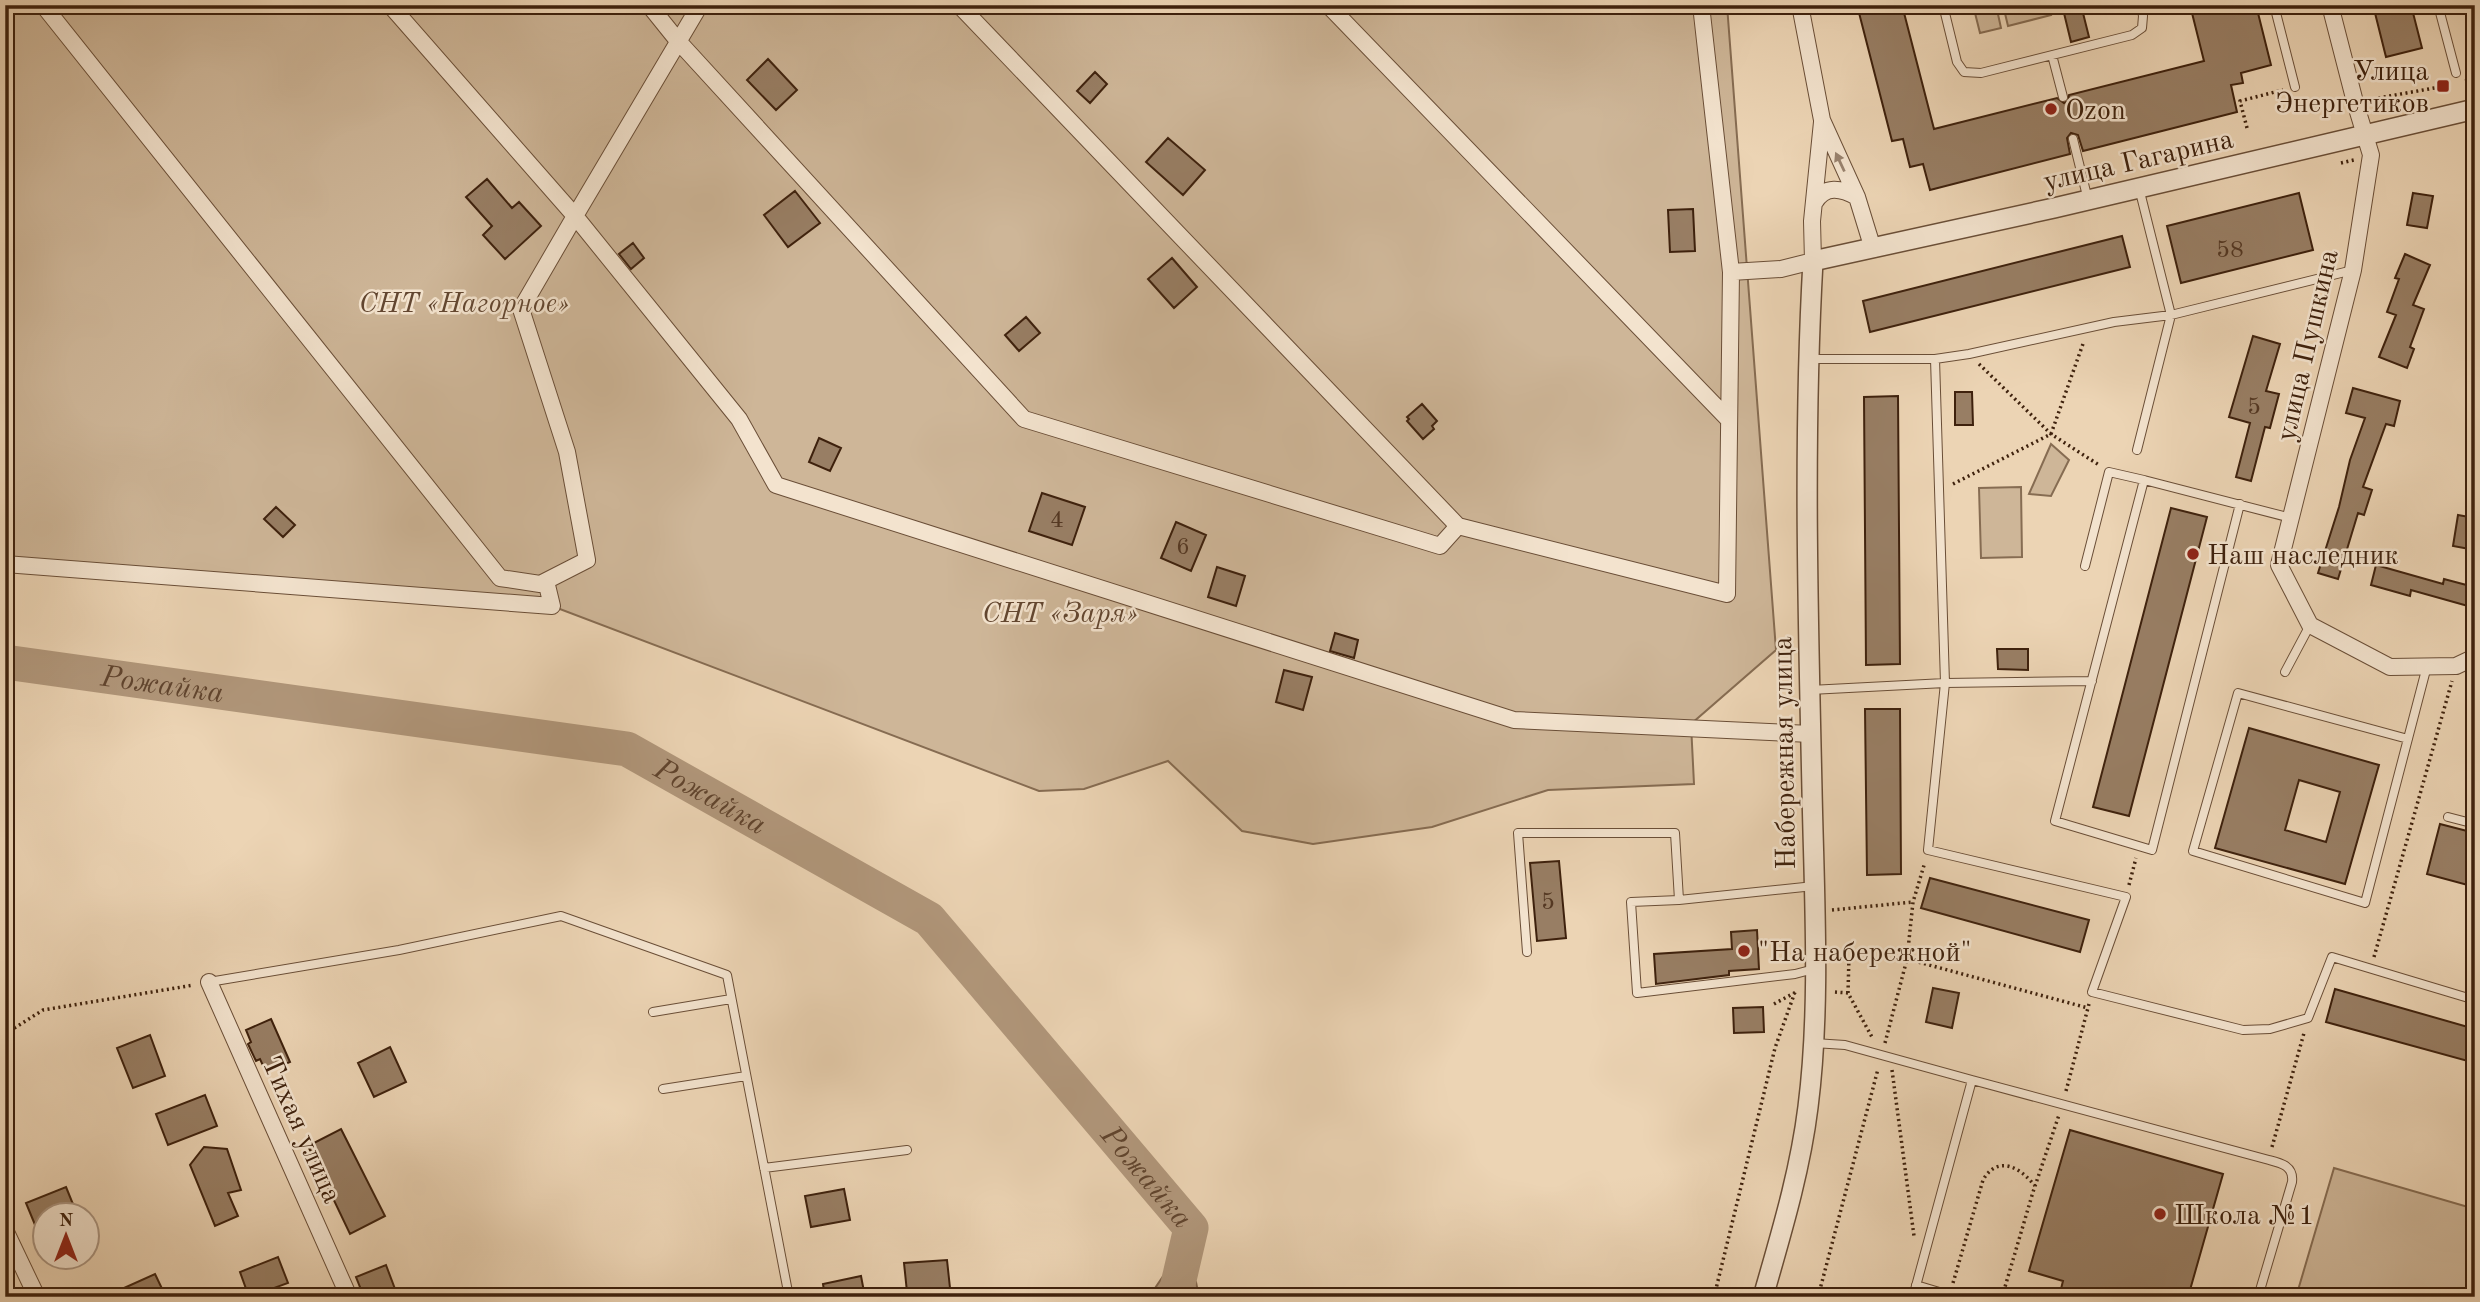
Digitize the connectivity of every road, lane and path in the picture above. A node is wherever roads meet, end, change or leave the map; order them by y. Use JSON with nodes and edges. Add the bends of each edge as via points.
{"nodes":[{"id":1,"x":43,"y":5,"type":"edge"},
{"id":2,"x":390,"y":5,"type":"edge"},
{"id":3,"x":649,"y":5,"type":"edge"},
{"id":4,"x":700,"y":5,"type":"edge"},
{"id":5,"x":959,"y":5,"type":"edge"},
{"id":6,"x":1328,"y":5,"type":"edge"},
{"id":7,"x":1701,"y":5,"type":"edge"},
{"id":8,"x":1800,"y":5,"type":"edge"},
{"id":9,"x":1943,"y":5,"type":"edge"},
{"id":10,"x":2141,"y":5,"type":"edge"},
{"id":11,"x":2274,"y":5,"type":"edge"},
{"id":12,"x":2330,"y":5,"type":"edge"},
{"id":13,"x":2438,"y":5,"type":"edge"},
{"id":14,"x":678,"y":41,"type":"junction"},
{"id":15,"x":2052,"y":55,"type":"junction"},
{"id":16,"x":2456,"y":74,"type":"dead end"},
{"id":17,"x":2475,"y":79,"type":"edge"},
{"id":18,"x":2295,"y":87,"type":"joint"},
{"id":19,"x":2063,"y":97,"type":"dead end"},
{"id":20,"x":2367,"y":99,"type":"dead end"},
{"id":21,"x":2475,"y":109,"type":"edge"},
{"id":22,"x":1822,"y":120,"type":"junction"},
{"id":23,"x":2247,"y":128,"type":"dead end"},
{"id":24,"x":2366,"y":134,"type":"junction"},
{"id":25,"x":2073,"y":139,"type":"dead end"},
{"id":26,"x":2138,"y":188,"type":"junction"},
{"id":27,"x":1857,"y":197,"type":"junction"},
{"id":28,"x":2088,"y":200,"type":"junction"},
{"id":29,"x":1815,"y":202,"type":"junction"},
{"id":30,"x":575,"y":216,"type":"junction"},
{"id":31,"x":1873,"y":249,"type":"junction"},
{"id":32,"x":1813,"y":261,"type":"junction"},
{"id":33,"x":2353,"y":270,"type":"junction"},
{"id":34,"x":1731,"y":272,"type":"junction"},
{"id":35,"x":2171,"y":315,"type":"junction"},
{"id":36,"x":2088,"y":329,"type":"junction"},
{"id":37,"x":1969,"y":354,"type":"junction"},
{"id":38,"x":1807,"y":359,"type":"junction"},
{"id":39,"x":1935,"y":359,"type":"junction"},
{"id":40,"x":1729,"y":420,"type":"junction"},
{"id":41,"x":2051,"y":433,"type":"junction"},
{"id":42,"x":2137,"y":450,"type":"dead end"},
{"id":43,"x":2109,"y":472,"type":"junction"},
{"id":44,"x":2144,"y":480,"type":"junction"},
{"id":45,"x":1940,"y":489,"type":"junction"},
{"id":46,"x":2240,"y":504,"type":"junction"},
{"id":47,"x":2291,"y":518,"type":"junction"},
{"id":48,"x":1458,"y":526,"type":"junction"},
{"id":49,"x":5,"y":564,"type":"edge"},
{"id":50,"x":2085,"y":566,"type":"dead end"},
{"id":51,"x":546,"y":581,"type":"junction"},
{"id":52,"x":2311,"y":625,"type":"junction"},
{"id":53,"x":2475,"y":657,"type":"edge"},
{"id":54,"x":2427,"y":666,"type":"junction"},
{"id":55,"x":2456,"y":666,"type":"junction"},
{"id":56,"x":2285,"y":672,"type":"dead end"},
{"id":57,"x":2092,"y":681,"type":"junction"},
{"id":58,"x":1945,"y":683,"type":"junction"},
{"id":59,"x":1810,"y":690,"type":"junction"},
{"id":60,"x":1811,"y":734,"type":"junction"},
{"id":61,"x":2408,"y":739,"type":"junction"},
{"id":62,"x":2448,"y":817,"type":"dead end"},
{"id":63,"x":2475,"y":824,"type":"edge"},
{"id":64,"x":2139,"y":846,"type":"junction"},
{"id":65,"x":1928,"y":850,"type":"junction"},
{"id":66,"x":1814,"y":886,"type":"junction"},
{"id":67,"x":2126,"y":897,"type":"junction"},
{"id":68,"x":1679,"y":900,"type":"junction"},
{"id":69,"x":1913,"y":902,"type":"junction"},
{"id":70,"x":1814,"y":908,"type":"junction"},
{"id":71,"x":1527,"y":953,"type":"dead end"},
{"id":72,"x":1849,"y":956,"type":"dead end"},
{"id":73,"x":1907,"y":959,"type":"junction"},
{"id":74,"x":1814,"y":969,"type":"junction"},
{"id":75,"x":2371,"y":969,"type":"junction"},
{"id":76,"x":209,"y":982,"type":"junction"},
{"id":77,"x":1805,"y":992,"type":"junction"},
{"id":78,"x":1848,"y":993,"type":"junction"},
{"id":79,"x":731,"y":999,"type":"junction"},
{"id":80,"x":2475,"y":1000,"type":"edge"},
{"id":81,"x":1774,"y":1004,"type":"dead end"},
{"id":82,"x":653,"y":1012,"type":"dead end"},
{"id":83,"x":2308,"y":1018,"type":"junction"},
{"id":84,"x":5,"y":1034,"type":"edge"},
{"id":85,"x":1814,"y":1043,"type":"junction"},
{"id":86,"x":1886,"y":1056,"type":"junction"},
{"id":87,"x":746,"y":1076,"type":"junction"},
{"id":88,"x":1972,"y":1080,"type":"junction"},
{"id":89,"x":663,"y":1089,"type":"dead end"},
{"id":90,"x":2063,"y":1103,"type":"junction"},
{"id":91,"x":907,"y":1150,"type":"dead end"},
{"id":92,"x":2269,"y":1160,"type":"junction"},
{"id":93,"x":764,"y":1168,"type":"junction"},
{"id":94,"x":2035,"y":1186,"type":"junction"},
{"id":95,"x":5,"y":1230,"type":"edge"},
{"id":96,"x":1919,"y":1274,"type":"junction"},
{"id":97,"x":1916,"y":1284,"type":"junction"},
{"id":98,"x":1952,"y":1296,"type":"edge"},
{"id":99,"x":37,"y":1297,"type":"edge"},
{"id":100,"x":349,"y":1297,"type":"edge"},
{"id":101,"x":789,"y":1297,"type":"edge"},
{"id":102,"x":1714,"y":1297,"type":"edge"},
{"id":103,"x":1763,"y":1297,"type":"edge"},
{"id":104,"x":1818,"y":1297,"type":"edge"},
{"id":105,"x":1913,"y":1297,"type":"edge"},
{"id":106,"x":2002,"y":1297,"type":"edge"},
{"id":107,"x":2258,"y":1297,"type":"edge"}],
"edges":[{"from":1,"to":51,"type":"street","via":[[500,578]]},
{"from":2,"to":30,"type":"street"},
{"from":3,"to":14,"type":"street"},
{"from":4,"to":14,"type":"street"},
{"from":5,"to":48,"type":"street"},
{"from":6,"to":40,"type":"street"},
{"from":7,"to":34,"type":"street"},
{"from":8,"to":22,"type":"street","name":"Набережная улица"},
{"from":9,"to":15,"type":"lane","via":[[1957,62],[1964,72],[1980,73]]},
{"from":10,"to":15,"type":"lane","via":[[2142,28],[2132,35]]},
{"from":11,"to":18,"type":"lane"},
{"from":12,"to":24,"type":"street"},
{"from":13,"to":16,"type":"lane"},
{"from":14,"to":30,"type":"street"},
{"from":14,"to":48,"type":"street","via":[[1024,419],[1440,546]]},
{"from":15,"to":19,"type":"lane"},
{"from":17,"to":20,"type":"path"},
{"from":18,"to":23,"type":"path","via":[[2240,101]]},
{"from":21,"to":24,"type":"street","name":"улица Гагарина"},
{"from":27,"to":22,"type":"street","name":"Набережная улица","one_way":true},
{"from":22,"to":29,"type":"street","name":"Набережная улица"},
{"from":24,"to":26,"type":"street","name":"улица Гагарина"},
{"from":24,"to":33,"type":"street","name":"улица Пушкина","via":[[2371,155]]},
{"from":25,"to":28,"type":"lane"},
{"from":26,"to":28,"type":"street","name":"улица Гагарина"},
{"from":26,"to":35,"type":"lane"},
{"from":27,"to":29,"type":"street","via":[[1845,190],[1826,190]]},
{"from":27,"to":31,"type":"street","name":"Набережная улица"},
{"from":28,"to":31,"type":"street","name":"улица Гагарина"},
{"from":29,"to":32,"type":"street","name":"Набережная улица"},
{"from":30,"to":51,"type":"street","via":[[521,309],[567,452],[587,561]]},
{"from":30,"to":60,"type":"street","via":[[739,419],[776,485],[1514,720]]},
{"from":31,"to":32,"type":"street","name":"улица Гагарина"},
{"from":32,"to":34,"type":"street","via":[[1781,269]]},
{"from":32,"to":38,"type":"street","name":"Набережная улица"},
{"from":33,"to":35,"type":"lane"},
{"from":33,"to":47,"type":"street","name":"улица Пушкина"},
{"from":34,"to":40,"type":"street"},
{"from":35,"to":36,"type":"lane"},
{"from":35,"to":42,"type":"lane"},
{"from":36,"to":37,"type":"lane"},
{"from":36,"to":41,"type":"path"},
{"from":37,"to":39,"type":"lane"},
{"from":37,"to":41,"type":"path"},
{"from":38,"to":39,"type":"lane"},
{"from":38,"to":59,"type":"street","name":"Набережная улица"},
{"from":39,"to":45,"type":"lane"},
{"from":40,"to":48,"type":"street","via":[[1727,594]]},
{"from":41,"to":43,"type":"path"},
{"from":41,"to":45,"type":"path"},
{"from":43,"to":44,"type":"lane"},
{"from":43,"to":50,"type":"lane"},
{"from":44,"to":46,"type":"lane"},
{"from":44,"to":57,"type":"lane"},
{"from":45,"to":58,"type":"lane"},
{"from":46,"to":47,"type":"lane"},
{"from":46,"to":64,"type":"lane","via":[[2152,850]]},
{"from":47,"to":52,"type":"street","name":"улица Пушкина","via":[[2279,565]]},
{"from":49,"to":51,"type":"street","via":[[552,606]]},
{"from":52,"to":54,"type":"street","via":[[2390,667]]},
{"from":52,"to":56,"type":"lane"},
{"from":53,"to":55,"type":"street"},
{"from":54,"to":55,"type":"street"},
{"from":54,"to":61,"type":"lane"},
{"from":55,"to":75,"type":"path"},
{"from":57,"to":58,"type":"lane"},
{"from":57,"to":64,"type":"lane","via":[[2055,821]]},
{"from":58,"to":59,"type":"lane"},
{"from":58,"to":65,"type":"lane"},
{"from":59,"to":60,"type":"street","name":"Набережная улица"},
{"from":60,"to":66,"type":"street","name":"Набережная улица"},
{"from":61,"to":61,"type":"lane","via":[[2365,903],[2193,851],[2238,693]]},
{"from":62,"to":63,"type":"lane"},
{"from":64,"to":67,"type":"path"},
{"from":65,"to":67,"type":"lane"},
{"from":65,"to":69,"type":"path"},
{"from":66,"to":68,"type":"lane"},
{"from":66,"to":70,"type":"street","name":"Набережная улица"},
{"from":67,"to":83,"type":"lane","via":[[2092,992],[2243,1030],[2270,1029]]},
{"from":68,"to":71,"type":"lane","via":[[1675,833],[1518,833]]},
{"from":68,"to":74,"type":"lane","via":[[1631,902],[1637,993]]},
{"from":69,"to":70,"type":"path","via":[[1840,911]]},
{"from":69,"to":73,"type":"path"},
{"from":70,"to":74,"type":"street","name":"Набережная улица"},
{"from":72,"to":78,"type":"path"},
{"from":73,"to":86,"type":"path"},
{"from":73,"to":90,"type":"path","via":[[2088,1009]]},
{"from":74,"to":77,"type":"street","name":"Набережная улица"},
{"from":75,"to":80,"type":"lane"},
{"from":75,"to":83,"type":"lane","via":[[2332,957]]},
{"from":76,"to":79,"type":"lane","via":[[400,950],[561,916],[727,975]]},
{"from":76,"to":84,"type":"path","via":[[43,1010]]},
{"from":76,"to":100,"type":"street","name":"Тихая улица"},
{"from":77,"to":78,"type":"path"},
{"from":77,"to":81,"type":"path"},
{"from":77,"to":85,"type":"street","name":"Набережная улица"},
{"from":77,"to":102,"type":"path","via":[[1774,1048]]},
{"from":78,"to":86,"type":"path"},
{"from":79,"to":82,"type":"lane"},
{"from":79,"to":87,"type":"lane"},
{"from":83,"to":92,"type":"path"},
{"from":85,"to":86,"type":"lane"},
{"from":85,"to":103,"type":"street","name":"Набережная улица","via":[[1795,1180]]},
{"from":86,"to":88,"type":"lane"},
{"from":86,"to":96,"type":"path"},
{"from":86,"to":104,"type":"path"},
{"from":87,"to":89,"type":"lane"},
{"from":87,"to":93,"type":"lane"},
{"from":88,"to":90,"type":"lane"},
{"from":88,"to":96,"type":"lane"},
{"from":90,"to":92,"type":"lane"},
{"from":90,"to":94,"type":"path"},
{"from":91,"to":93,"type":"lane"},
{"from":92,"to":107,"type":"lane","via":[[2289,1168],[2293,1177]]},
{"from":93,"to":101,"type":"lane"},
{"from":94,"to":98,"type":"path","via":[[2013,1167],[1998,1167],[1986,1176]]},
{"from":94,"to":106,"type":"path"},
{"from":95,"to":99,"type":"street"},
{"from":96,"to":97,"type":"lane"},
{"from":97,"to":98,"type":"lane"},
{"from":97,"to":105,"type":"lane"}]}
